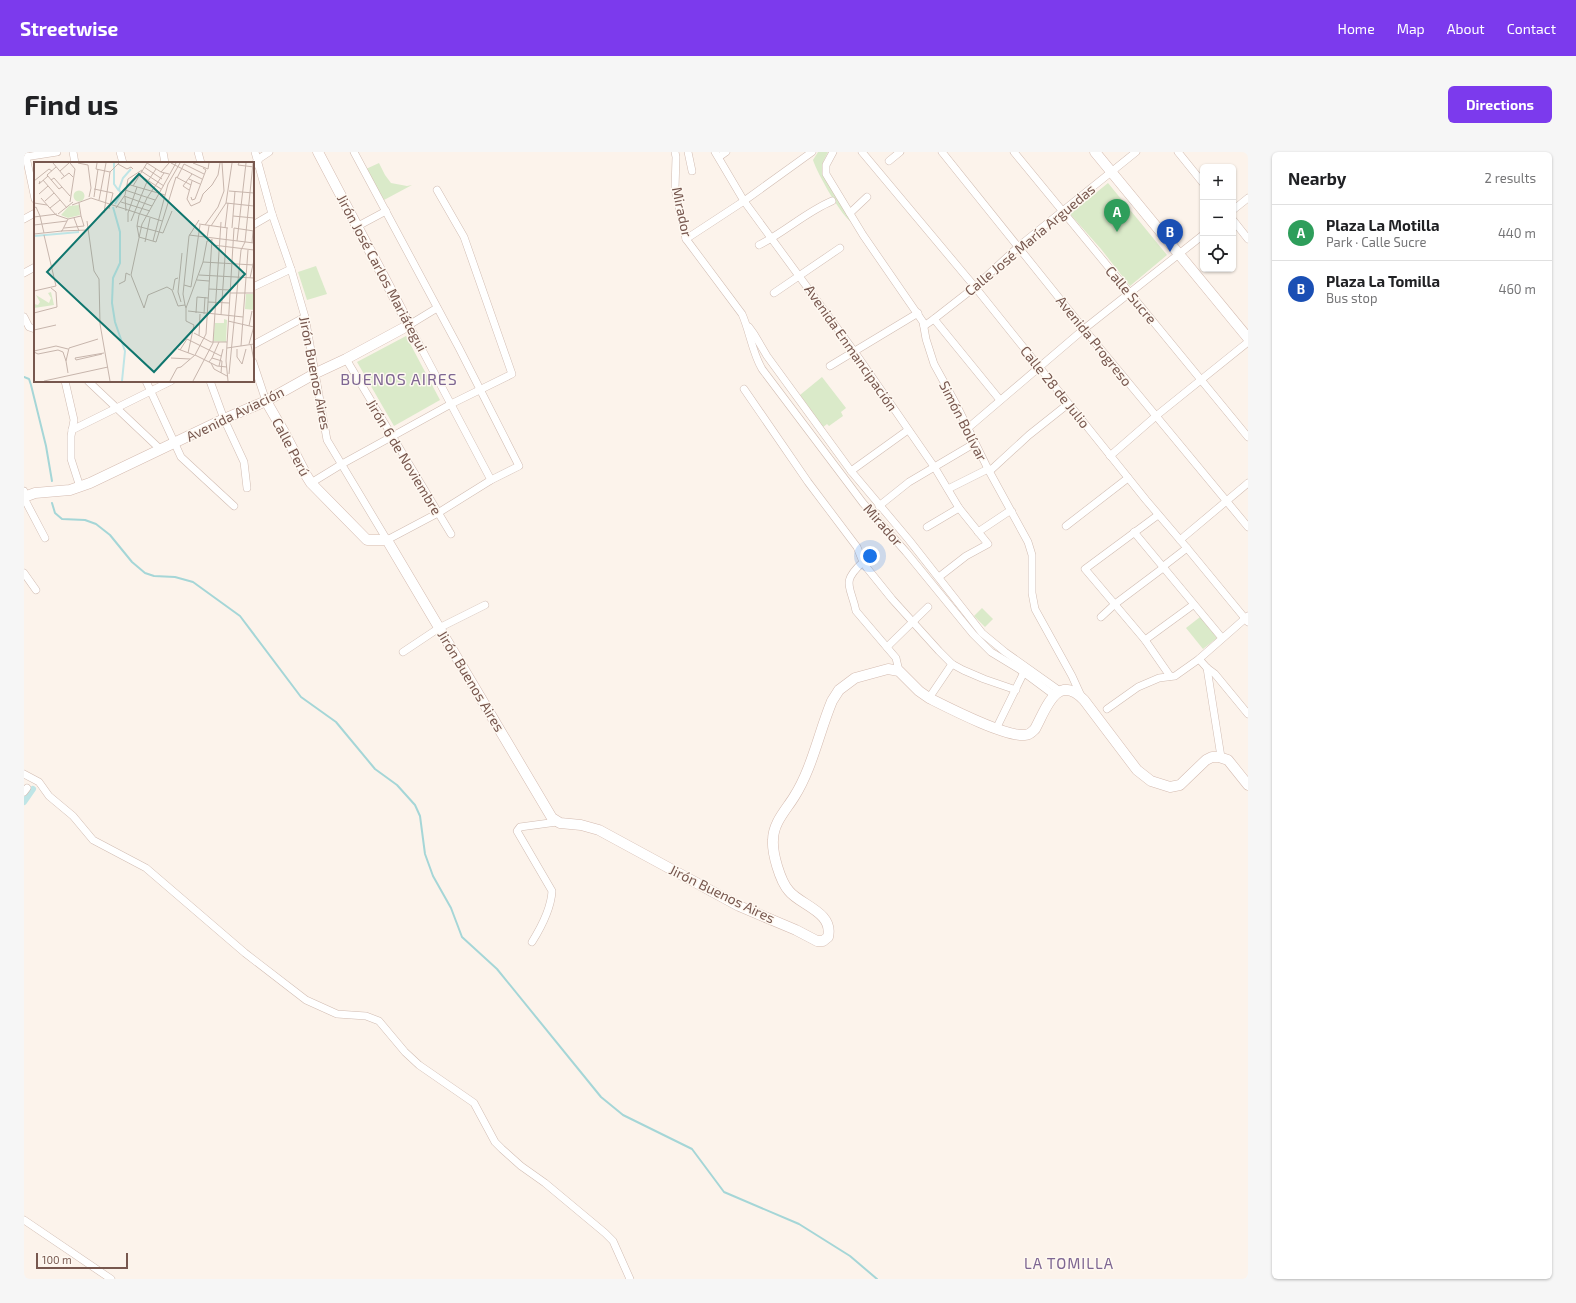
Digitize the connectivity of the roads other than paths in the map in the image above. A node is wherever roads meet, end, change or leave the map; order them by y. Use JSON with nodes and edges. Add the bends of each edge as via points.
{"nodes":[{"id":1,"x":58,"y":152,"type":"edge"},
{"id":2,"x":73,"y":152,"type":"edge"},
{"id":3,"x":120,"y":152,"type":"edge"},
{"id":4,"x":163,"y":152,"type":"edge"},
{"id":5,"x":198,"y":152,"type":"edge"},
{"id":6,"x":255,"y":152,"type":"edge"},
{"id":7,"x":269,"y":152,"type":"edge"},
{"id":8,"x":318,"y":152,"type":"edge"},
{"id":9,"x":354,"y":152,"type":"edge"},
{"id":10,"x":675,"y":152,"type":"edge"},
{"id":11,"x":688,"y":152,"type":"edge"},
{"id":12,"x":726,"y":152,"type":"edge"},
{"id":13,"x":811,"y":152,"type":"edge"},
{"id":14,"x":833,"y":152,"type":"edge"},
{"id":15,"x":862,"y":152,"type":"edge"},
{"id":16,"x":900,"y":152,"type":"edge"},
{"id":17,"x":942,"y":152,"type":"edge"},
{"id":18,"x":1014,"y":152,"type":"edge"},
{"id":19,"x":1096,"y":152,"type":"edge"},
{"id":20,"x":1136,"y":152,"type":"edge"},
{"id":21,"x":1178,"y":152,"type":"edge"},
{"id":22,"x":25,"y":154,"type":"edge"},
{"id":23,"x":717,"y":154,"type":"edge"},
{"id":24,"x":889,"y":161,"type":"dead end"},
{"id":25,"x":75,"y":162,"type":"edge"},
{"id":26,"x":123,"y":162,"type":"edge"},
{"id":27,"x":165,"y":162,"type":"edge"},
{"id":28,"x":201,"y":162,"type":"edge"},
{"id":29,"x":255,"y":164,"type":"edge"},
{"id":30,"x":692,"y":171,"type":"dead end"},
{"id":31,"x":1112,"y":172,"type":"junction"},
{"id":32,"x":1200,"y":179,"type":"edge"},
{"id":33,"x":437,"y":190,"type":"dead end"},
{"id":34,"x":34,"y":194,"type":"edge"},
{"id":35,"x":867,"y":197,"type":"dead end"},
{"id":36,"x":1248,"y":198,"type":"edge"},
{"id":37,"x":744,"y":201,"type":"junction"},
{"id":38,"x":832,"y":201,"type":"dead end"},
{"id":39,"x":1236,"y":208,"type":"edge"},
{"id":40,"x":386,"y":211,"type":"junction"},
{"id":41,"x":1063,"y":212,"type":"junction"},
{"id":42,"x":850,"y":213,"type":"junction"},
{"id":43,"x":34,"y":214,"type":"edge"},
{"id":44,"x":272,"y":214,"type":"junction"},
{"id":45,"x":24,"y":219,"type":"edge"},
{"id":46,"x":254,"y":224,"type":"edge"},
{"id":47,"x":1236,"y":224,"type":"edge"},
{"id":48,"x":358,"y":226,"type":"junction"},
{"id":49,"x":1201,"y":236,"type":"edge"},
{"id":50,"x":686,"y":239,"type":"junction"},
{"id":51,"x":772,"y":239,"type":"junction"},
{"id":52,"x":1248,"y":239,"type":"edge"},
{"id":53,"x":759,"y":246,"type":"dead end"},
{"id":54,"x":1018,"y":247,"type":"junction"},
{"id":55,"x":840,"y":248,"type":"dead end"},
{"id":56,"x":1179,"y":254,"type":"junction"},
{"id":57,"x":34,"y":268,"type":"edge"},
{"id":58,"x":291,"y":269,"type":"junction"},
{"id":59,"x":24,"y":273,"type":"edge"},
{"id":60,"x":800,"y":276,"type":"junction"},
{"id":61,"x":975,"y":286,"type":"junction"},
{"id":62,"x":254,"y":287,"type":"edge"},
{"id":63,"x":774,"y":293,"type":"dead end"},
{"id":64,"x":1130,"y":294,"type":"junction"},
{"id":65,"x":437,"y":308,"type":"junction"},
{"id":66,"x":918,"y":313,"type":"junction"},
{"id":67,"x":24,"y":317,"type":"edge"},
{"id":68,"x":305,"y":317,"type":"junction"},
{"id":69,"x":934,"y":319,"type":"junction"},
{"id":70,"x":409,"y":325,"type":"junction"},
{"id":71,"x":747,"y":326,"type":"junction"},
{"id":72,"x":924,"y":326,"type":"junction"},
{"id":73,"x":34,"y":329,"type":"edge"},
{"id":74,"x":1084,"y":329,"type":"junction"},
{"id":75,"x":1248,"y":338,"type":"edge"},
{"id":76,"x":1248,"y":342,"type":"edge"},
{"id":77,"x":254,"y":344,"type":"edge"},
{"id":78,"x":854,"y":351,"type":"junction"},
{"id":79,"x":346,"y":359,"type":"junction"},
{"id":80,"x":254,"y":365,"type":"edge"},
{"id":81,"x":830,"y":366,"type":"dead end"},
{"id":82,"x":1038,"y":368,"type":"junction"},
{"id":83,"x":316,"y":373,"type":"junction"},
{"id":84,"x":1202,"y":380,"type":"junction"},
{"id":85,"x":65,"y":382,"type":"edge"},
{"id":86,"x":89,"y":382,"type":"edge"},
{"id":87,"x":146,"y":382,"type":"edge"},
{"id":88,"x":169,"y":382,"type":"edge"},
{"id":89,"x":210,"y":382,"type":"edge"},
{"id":90,"x":480,"y":389,"type":"junction"},
{"id":91,"x":744,"y":389,"type":"dead end"},
{"id":92,"x":151,"y":391,"type":"junction"},
{"id":93,"x":1000,"y":400,"type":"junction"},
{"id":94,"x":266,"y":401,"type":"junction"},
{"id":95,"x":451,"y":404,"type":"junction"},
{"id":96,"x":1068,"y":404,"type":"junction"},
{"id":97,"x":116,"y":407,"type":"junction"},
{"id":98,"x":1156,"y":416,"type":"junction"},
{"id":99,"x":224,"y":419,"type":"junction"},
{"id":100,"x":968,"y":428,"type":"junction"},
{"id":101,"x":72,"y":430,"type":"junction"},
{"id":102,"x":908,"y":430,"type":"junction"},
{"id":103,"x":392,"y":437,"type":"junction"},
{"id":104,"x":1248,"y":437,"type":"edge"},
{"id":105,"x":173,"y":443,"type":"junction"},
{"id":106,"x":975,"y":443,"type":"junction"},
{"id":107,"x":160,"y":449,"type":"junction"},
{"id":108,"x":1110,"y":456,"type":"junction"},
{"id":109,"x":342,"y":464,"type":"junction"},
{"id":110,"x":935,"y":468,"type":"junction"},
{"id":111,"x":988,"y":470,"type":"junction"},
{"id":112,"x":851,"y":471,"type":"junction"},
{"id":113,"x":1128,"y":478,"type":"junction"},
{"id":114,"x":491,"y":480,"type":"junction"},
{"id":115,"x":311,"y":483,"type":"junction"},
{"id":116,"x":1248,"y":483,"type":"edge"},
{"id":117,"x":80,"y":487,"type":"junction"},
{"id":118,"x":247,"y":488,"type":"dead end"},
{"id":119,"x":948,"y":489,"type":"junction"},
{"id":120,"x":25,"y":495,"type":"edge"},
{"id":121,"x":1227,"y":501,"type":"junction"},
{"id":122,"x":234,"y":506,"type":"dead end"},
{"id":123,"x":879,"y":506,"type":"junction"},
{"id":124,"x":960,"y":508,"type":"junction"},
{"id":125,"x":1012,"y":512,"type":"junction"},
{"id":126,"x":438,"y":513,"type":"junction"},
{"id":127,"x":1158,"y":515,"type":"junction"},
{"id":128,"x":1066,"y":526,"type":"dead end"},
{"id":129,"x":1248,"y":526,"type":"edge"},
{"id":130,"x":927,"y":527,"type":"dead end"},
{"id":131,"x":978,"y":532,"type":"junction"},
{"id":132,"x":1134,"y":532,"type":"junction"},
{"id":133,"x":451,"y":534,"type":"dead end"},
{"id":134,"x":45,"y":538,"type":"dead end"},
{"id":135,"x":387,"y":540,"type":"junction"},
{"id":136,"x":1180,"y":540,"type":"junction"},
{"id":137,"x":1187,"y":548,"type":"junction"},
{"id":138,"x":863,"y":562,"type":"junction"},
{"id":139,"x":1164,"y":568,"type":"junction"},
{"id":140,"x":24,"y":573,"type":"edge"},
{"id":141,"x":939,"y":577,"type":"junction"},
{"id":142,"x":36,"y":590,"type":"dead end"},
{"id":143,"x":1115,"y":604,"type":"junction"},
{"id":144,"x":485,"y":605,"type":"dead end"},
{"id":145,"x":1193,"y":605,"type":"junction"},
{"id":146,"x":928,"y":607,"type":"dead end"},
{"id":147,"x":1101,"y":617,"type":"dead end"},
{"id":148,"x":1247,"y":619,"type":"edge"},
{"id":149,"x":912,"y":622,"type":"junction"},
{"id":150,"x":439,"y":628,"type":"junction"},
{"id":151,"x":1222,"y":638,"type":"junction"},
{"id":152,"x":1145,"y":640,"type":"junction"},
{"id":153,"x":887,"y":647,"type":"junction"},
{"id":154,"x":403,"y":652,"type":"dead end"},
{"id":155,"x":1200,"y":659,"type":"junction"},
{"id":156,"x":952,"y":664,"type":"junction"},
{"id":157,"x":1207,"y":668,"type":"junction"},
{"id":158,"x":1025,"y":670,"type":"junction"},
{"id":159,"x":899,"y":671,"type":"junction"},
{"id":160,"x":1170,"y":676,"type":"junction"},
{"id":161,"x":1016,"y":690,"type":"junction"},
{"id":162,"x":1057,"y":693,"type":"junction"},
{"id":163,"x":929,"y":698,"type":"junction"},
{"id":164,"x":1084,"y":700,"type":"junction"},
{"id":165,"x":1107,"y":709,"type":"dead end"},
{"id":166,"x":1248,"y":714,"type":"edge"},
{"id":167,"x":996,"y":729,"type":"junction"},
{"id":168,"x":1221,"y":757,"type":"junction"},
{"id":169,"x":24,"y":774,"type":"edge"},
{"id":170,"x":1248,"y":785,"type":"edge"},
{"id":171,"x":557,"y":822,"type":"junction"},
{"id":172,"x":532,"y":942,"type":"dead end"},
{"id":173,"x":24,"y":1220,"type":"edge"},
{"id":174,"x":111,"y":1279,"type":"edge"},
{"id":175,"x":630,"y":1279,"type":"edge"}],
"edges":[{"from":1,"to":22,"type":"street"},
{"from":2,"to":25,"type":"street"},
{"from":3,"to":26,"type":"street"},
{"from":4,"to":27,"type":"street"},
{"from":5,"to":28,"type":"street"},
{"from":6,"to":29,"type":"street","name":"Jirón Buenos Aires"},
{"from":7,"to":29,"type":"street"},
{"from":8,"to":48,"type":"street","name":"Jirón José Carlos Mariátegui"},
{"from":9,"to":40,"type":"street"},
{"from":10,"to":50,"type":"street","name":"Mirador","via":[[676,189]]},
{"from":11,"to":30,"type":"street"},
{"from":12,"to":23,"type":"street"},
{"from":13,"to":37,"type":"street"},
{"from":14,"to":42,"type":"street","name":"Simón Bolívar","via":[[826,165],[826,174]]},
{"from":15,"to":61,"type":"street","name":"Calle 28 de Julio"},
{"from":16,"to":24,"type":"street"},
{"from":17,"to":54,"type":"street","name":"Avenida Progreso"},
{"from":18,"to":41,"type":"street","name":"Calle Sucre"},
{"from":19,"to":31,"type":"street"},
{"from":20,"to":31,"type":"street","name":"Calle José María Arguedas"},
{"from":21,"to":32,"type":"street"},
{"from":22,"to":34,"type":"street"},
{"from":23,"to":37,"type":"street","name":"Avenida Enmancipación"},
{"from":29,"to":44,"type":"street","name":"Jirón Buenos Aires"},
{"from":31,"to":41,"type":"street","name":"Calle José María Arguedas"},
{"from":31,"to":56,"type":"street"},
{"from":33,"to":90,"type":"street","via":[[469,248],[512,374]]},
{"from":35,"to":42,"type":"street"},
{"from":36,"to":39,"type":"street"},
{"from":37,"to":50,"type":"street"},
{"from":37,"to":51,"type":"street","name":"Avenida Enmancipación"},
{"from":38,"to":51,"type":"street","via":[[816,208]]},
{"from":40,"to":48,"type":"street"},
{"from":40,"to":65,"type":"street"},
{"from":41,"to":54,"type":"street","name":"Calle José María Arguedas"},
{"from":41,"to":64,"type":"street","name":"Calle Sucre"},
{"from":42,"to":66,"type":"street","name":"Simón Bolívar"},
{"from":43,"to":45,"type":"street"},
{"from":44,"to":46,"type":"street"},
{"from":44,"to":58,"type":"street","name":"Jirón Buenos Aires"},
{"from":47,"to":52,"type":"street"},
{"from":48,"to":70,"type":"street","name":"Jirón José Carlos Mariátegui"},
{"from":49,"to":56,"type":"street"},
{"from":50,"to":71,"type":"street","name":"Mirador","via":[[735,304]]},
{"from":51,"to":53,"type":"street"},
{"from":51,"to":60,"type":"street","name":"Avenida Enmancipación"},
{"from":54,"to":61,"type":"street","name":"Calle José María Arguedas"},
{"from":54,"to":74,"type":"street","name":"Avenida Progreso"},
{"from":55,"to":60,"type":"street"},
{"from":56,"to":64,"type":"street"},
{"from":56,"to":75,"type":"street"},
{"from":57,"to":59,"type":"street"},
{"from":58,"to":62,"type":"street"},
{"from":58,"to":68,"type":"street","name":"Jirón Buenos Aires"},
{"from":60,"to":63,"type":"street"},
{"from":60,"to":78,"type":"street","name":"Avenida Enmancipación"},
{"from":61,"to":69,"type":"street","name":"Calle José María Arguedas"},
{"from":61,"to":82,"type":"street","name":"Calle 28 de Julio"},
{"from":64,"to":74,"type":"street"},
{"from":64,"to":84,"type":"street","name":"Calle Sucre"},
{"from":65,"to":70,"type":"street","name":"Avenida Aviación"},
{"from":65,"to":90,"type":"street"},
{"from":66,"to":72,"type":"street","name":"Simón Bolívar"},
{"from":66,"to":78,"type":"street"},
{"from":67,"to":73,"type":"street","via":[[29,327]]},
{"from":68,"to":77,"type":"street"},
{"from":68,"to":83,"type":"street","name":"Jirón Buenos Aires"},
{"from":69,"to":72,"type":"street","name":"Calle José María Arguedas"},
{"from":69,"to":93,"type":"street"},
{"from":70,"to":79,"type":"street","name":"Avenida Aviación"},
{"from":70,"to":95,"type":"street","name":"Jirón José Carlos Mariátegui"},
{"from":71,"to":112,"type":"street","name":"Mirador"},
{"from":71,"to":158,"type":"street","name":"Mirador","via":[[762,369],[854,491],[972,634],[991,652]]},
{"from":72,"to":100,"type":"street","name":"Simón Bolívar","via":[[934,364]]},
{"from":74,"to":82,"type":"street"},
{"from":74,"to":98,"type":"street","name":"Avenida Progreso"},
{"from":76,"to":84,"type":"street"},
{"from":78,"to":81,"type":"street"},
{"from":78,"to":102,"type":"street","name":"Avenida Enmancipación"},
{"from":79,"to":83,"type":"street","name":"Avenida Aviación"},
{"from":79,"to":103,"type":"street","name":"Jirón 6 de Noviembre"},
{"from":80,"to":94,"type":"street","name":"Calle Perú"},
{"from":82,"to":93,"type":"street"},
{"from":82,"to":96,"type":"street","name":"Calle 28 de Julio"},
{"from":83,"to":94,"type":"street","name":"Avenida Aviación"},
{"from":83,"to":109,"type":"street","name":"Jirón Buenos Aires","via":[[327,440]]},
{"from":84,"to":98,"type":"street"},
{"from":84,"to":104,"type":"street","name":"Calle Sucre"},
{"from":85,"to":101,"type":"street","via":[[74,420]]},
{"from":86,"to":97,"type":"street"},
{"from":87,"to":92,"type":"street"},
{"from":88,"to":92,"type":"street"},
{"from":89,"to":99,"type":"street"},
{"from":90,"to":95,"type":"street"},
{"from":90,"to":114,"type":"street","via":[[519,466]]},
{"from":91,"to":138,"type":"street","via":[[808,482],[857,547]]},
{"from":92,"to":97,"type":"street"},
{"from":92,"to":105,"type":"street"},
{"from":93,"to":100,"type":"street"},
{"from":94,"to":99,"type":"street","name":"Avenida Aviación"},
{"from":94,"to":115,"type":"street","name":"Calle Perú"},
{"from":95,"to":103,"type":"street"},
{"from":95,"to":114,"type":"street","name":"Jirón José Carlos Mariátegui"},
{"from":96,"to":108,"type":"street","name":"Calle 28 de Julio"},
{"from":96,"to":111,"type":"street"},
{"from":97,"to":101,"type":"street"},
{"from":97,"to":107,"type":"street"},
{"from":98,"to":108,"type":"street"},
{"from":98,"to":121,"type":"street","name":"Avenida Progreso"},
{"from":99,"to":105,"type":"street","name":"Avenida Aviación"},
{"from":99,"to":118,"type":"street","via":[[244,462]]},
{"from":100,"to":106,"type":"street","name":"Simón Bolívar"},
{"from":101,"to":117,"type":"street","via":[[71,459]]},
{"from":102,"to":110,"type":"street","name":"Avenida Enmancipación"},
{"from":102,"to":112,"type":"street"},
{"from":103,"to":109,"type":"street"},
{"from":103,"to":126,"type":"street","name":"Jirón 6 de Noviembre"},
{"from":105,"to":107,"type":"street","name":"Avenida Aviación"},
{"from":105,"to":122,"type":"street","via":[[181,458]]},
{"from":106,"to":110,"type":"street"},
{"from":106,"to":111,"type":"street","name":"Simón Bolívar"},
{"from":107,"to":117,"type":"street","name":"Avenida Aviación"},
{"from":108,"to":113,"type":"street","name":"Calle 28 de Julio"},
{"from":109,"to":115,"type":"street"},
{"from":109,"to":135,"type":"street","name":"Jirón Buenos Aires"},
{"from":110,"to":119,"type":"street","name":"Avenida Enmancipación"},
{"from":110,"to":123,"type":"street","via":[[910,482]]},
{"from":111,"to":119,"type":"street"},
{"from":111,"to":125,"type":"street","name":"Simón Bolívar"},
{"from":112,"to":123,"type":"street","name":"Mirador"},
{"from":113,"to":127,"type":"street","name":"Calle 28 de Julio"},
{"from":113,"to":128,"type":"street"},
{"from":114,"to":126,"type":"street"},
{"from":115,"to":135,"type":"street","name":"Calle Perú","via":[[367,540]]},
{"from":116,"to":121,"type":"street"},
{"from":117,"to":120,"type":"street","name":"Avenida Aviación"},
{"from":119,"to":124,"type":"street","name":"Avenida Enmancipación"},
{"from":120,"to":134,"type":"street","via":[[25,500]]},
{"from":121,"to":129,"type":"street","name":"Avenida Progreso"},
{"from":121,"to":136,"type":"street"},
{"from":123,"to":141,"type":"street","name":"Mirador"},
{"from":124,"to":130,"type":"street"},
{"from":124,"to":131,"type":"street","name":"Avenida Enmancipación"},
{"from":125,"to":131,"type":"street","via":[[1008,512]]},
{"from":125,"to":164,"type":"street","name":"Simón Bolívar","via":[[1032,555],[1032,593],[1035,609]]},
{"from":126,"to":133,"type":"street","name":"Jirón 6 de Noviembre"},
{"from":126,"to":135,"type":"street"},
{"from":127,"to":132,"type":"street"},
{"from":127,"to":136,"type":"street","name":"Calle 28 de Julio"},
{"from":131,"to":141,"type":"street","name":"Avenida Enmancipación","via":[[988,544],[966,556]]},
{"from":132,"to":139,"type":"street"},
{"from":132,"to":143,"type":"street","via":[[1085,569]]},
{"from":135,"to":150,"type":"street","name":"Jirón Buenos Aires"},
{"from":136,"to":137,"type":"street","name":"Calle 28 de Julio"},
{"from":137,"to":139,"type":"street"},
{"from":137,"to":148,"type":"street","name":"Calle 28 de Julio"},
{"from":138,"to":149,"type":"street"},
{"from":138,"to":153,"type":"street","via":[[850,578],[849,591],[856,611]]},
{"from":139,"to":143,"type":"street"},
{"from":139,"to":145,"type":"street"},
{"from":140,"to":142,"type":"street"},
{"from":141,"to":158,"type":"street","name":"Mirador","via":[[987,638]]},
{"from":143,"to":147,"type":"street"},
{"from":143,"to":152,"type":"street"},
{"from":144,"to":150,"type":"street"},
{"from":145,"to":151,"type":"street"},
{"from":145,"to":152,"type":"street"},
{"from":146,"to":149,"type":"street"},
{"from":148,"to":151,"type":"street"},
{"from":149,"to":153,"type":"street"},
{"from":149,"to":156,"type":"street"},
{"from":150,"to":154,"type":"street"},
{"from":150,"to":171,"type":"street","name":"Jirón Buenos Aires","via":[[548,813]]},
{"from":151,"to":155,"type":"street"},
{"from":152,"to":160,"type":"street"},
{"from":153,"to":159,"type":"street","via":[[896,658]]},
{"from":155,"to":157,"type":"street"},
{"from":155,"to":160,"type":"street","via":[[1175,676]]},
{"from":156,"to":161,"type":"street"},
{"from":156,"to":163,"type":"street"},
{"from":157,"to":166,"type":"street"},
{"from":157,"to":168,"type":"street"},
{"from":158,"to":161,"type":"street","via":[[1016,685]]},
{"from":158,"to":162,"type":"street","name":"Mirador"},
{"from":159,"to":163,"type":"street"},
{"from":159,"to":171,"type":"street","name":"Jirón Buenos Aires","via":[[880,670],[856,678],[836,693],[801,784],[778,820],[774,831],[774,851],[786,886],[792,894],[814,908],[824,919],[829,932],[823,941],[817,941],[730,901],[599,830]]},
{"from":160,"to":165,"type":"street","via":[[1158,678],[1138,687]]},
{"from":161,"to":167,"type":"street"},
{"from":162,"to":164,"type":"street","via":[[1074,691]]},
{"from":162,"to":167,"type":"street","via":[[1031,733],[1016,735]]},
{"from":163,"to":167,"type":"street"},
{"from":164,"to":168,"type":"street","via":[[1137,770],[1155,782],[1170,787],[1180,785],[1206,760]]},
{"from":168,"to":170,"type":"street","via":[[1231,763]]},
{"from":169,"to":175,"type":"street","via":[[40,782],[49,796],[72,816],[92,840],[146,868],[245,953],[306,1000],[337,1014],[366,1016],[379,1021],[419,1065],[474,1103],[489,1132],[502,1149],[605,1233],[613,1242]]},
{"from":171,"to":172,"type":"street","via":[[520,827],[517,831],[552,891],[551,902],[540,931]]},
{"from":173,"to":174,"type":"street"}]}
